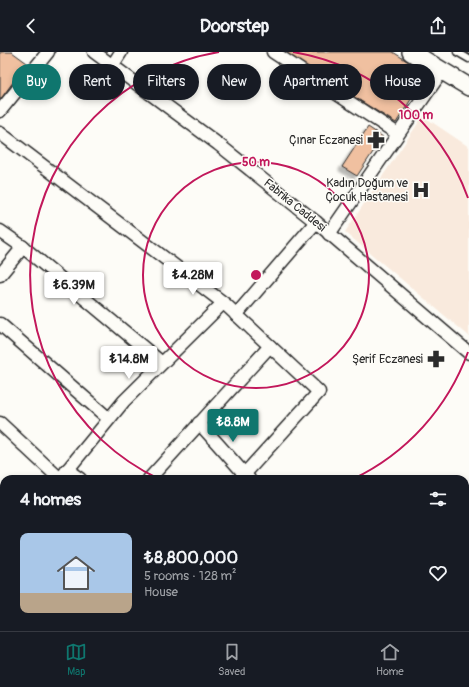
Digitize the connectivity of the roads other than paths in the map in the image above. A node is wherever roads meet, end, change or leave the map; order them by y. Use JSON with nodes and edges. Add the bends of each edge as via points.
{"nodes":[{"id":1,"x":48,"y":52,"type":"edge"},
{"id":2,"x":94,"y":52,"type":"edge"},
{"id":3,"x":121,"y":52,"type":"edge"},
{"id":4,"x":273,"y":52,"type":"edge"},
{"id":5,"x":411,"y":52,"type":"edge"},
{"id":6,"x":457,"y":52,"type":"edge"},
{"id":7,"x":469,"y":59,"type":"edge"},
{"id":8,"x":109,"y":64,"type":"edge"},
{"id":9,"x":113,"y":64,"type":"edge"},
{"id":10,"x":442,"y":71,"type":"junction"},
{"id":11,"x":125,"y":76,"type":"edge"},
{"id":12,"x":469,"y":87,"type":"edge"},
{"id":13,"x":0,"y":111,"type":"edge"},
{"id":14,"x":0,"y":133,"type":"edge"},
{"id":15,"x":398,"y":134,"type":"junction"},
{"id":16,"x":316,"y":222,"type":"junction"},
{"id":17,"x":0,"y":231,"type":"edge"},
{"id":18,"x":329,"y":234,"type":"junction"},
{"id":19,"x":23,"y":247,"type":"junction"},
{"id":20,"x":0,"y":275,"type":"edge"},
{"id":21,"x":223,"y":303,"type":"junction"},
{"id":22,"x":236,"y":315,"type":"junction"},
{"id":23,"x":0,"y":324,"type":"edge"},
{"id":24,"x":270,"y":346,"type":"junction"},
{"id":25,"x":469,"y":353,"type":"edge"},
{"id":26,"x":162,"y":363,"type":"junction"},
{"id":27,"x":109,"y":419,"type":"junction"},
{"id":28,"x":0,"y":423,"type":"edge"},
{"id":29,"x":199,"y":423,"type":"junction"},
{"id":30,"x":62,"y":475,"type":"edge"},
{"id":31,"x":64,"y":475,"type":"edge"},
{"id":32,"x":153,"y":475,"type":"edge"},
{"id":33,"x":243,"y":475,"type":"edge"},
{"id":34,"x":247,"y":475,"type":"edge"}],
"edges":[{"from":1,"to":13,"type":"street"},
{"from":2,"to":8,"type":"street","name":"Fabrika Caddesi"},
{"from":3,"to":9,"type":"street"},
{"from":4,"to":15,"type":"street"},
{"from":5,"to":10,"type":"main road"},
{"from":6,"to":7,"type":"lane"},
{"from":10,"to":12,"type":"main road"},
{"from":10,"to":15,"type":"street"},
{"from":11,"to":16,"type":"street","name":"Fabrika Caddesi","via":[[218,144]]},
{"from":14,"to":21,"type":"street"},
{"from":15,"to":18,"type":"street"},
{"from":16,"to":18,"type":"street","name":"Fabrika Caddesi"},
{"from":16,"to":22,"type":"street"},
{"from":17,"to":19,"type":"street"},
{"from":18,"to":25,"type":"street","name":"Fabrika Caddesi"},
{"from":19,"to":20,"type":"street"},
{"from":19,"to":26,"type":"street"},
{"from":21,"to":22,"type":"street"},
{"from":21,"to":26,"type":"street"},
{"from":22,"to":24,"type":"street"},
{"from":23,"to":27,"type":"street"},
{"from":24,"to":29,"type":"street"},
{"from":24,"to":34,"type":"street","via":[[320,392]]},
{"from":26,"to":27,"type":"street"},
{"from":27,"to":31,"type":"street"},
{"from":28,"to":30,"type":"street"},
{"from":29,"to":32,"type":"street"},
{"from":29,"to":33,"type":"street"}]}
